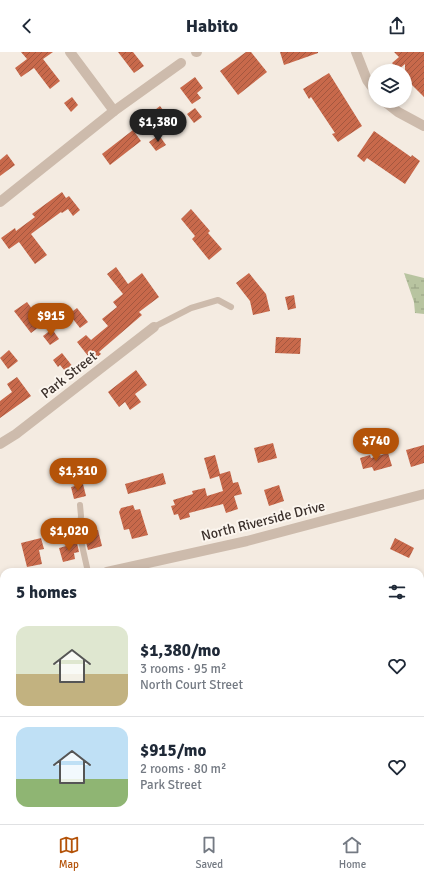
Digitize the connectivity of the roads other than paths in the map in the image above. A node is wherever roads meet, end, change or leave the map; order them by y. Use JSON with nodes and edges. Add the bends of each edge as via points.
{"nodes":[{"id":1,"x":70,"y":52,"type":"edge"},
{"id":2,"x":356,"y":52,"type":"edge"},
{"id":3,"x":181,"y":63,"type":"dead end"},
{"id":4,"x":368,"y":81,"type":"edge"},
{"id":5,"x":393,"y":108,"type":"edge"},
{"id":6,"x":114,"y":111,"type":"junction"},
{"id":7,"x":424,"y":126,"type":"edge"},
{"id":8,"x":0,"y":202,"type":"edge"},
{"id":9,"x":231,"y":307,"type":"dead end"},
{"id":10,"x":154,"y":327,"type":"joint"},
{"id":11,"x":0,"y":444,"type":"edge"},
{"id":12,"x":424,"y":494,"type":"edge"},
{"id":13,"x":80,"y":505,"type":"dead end"},
{"id":14,"x":87,"y":568,"type":"edge"},
{"id":15,"x":125,"y":568,"type":"edge"}],
"edges":[{"from":1,"to":6,"type":"street"},
{"from":2,"to":4,"type":"street"},
{"from":3,"to":6,"type":"street"},
{"from":5,"to":7,"type":"street"},
{"from":6,"to":8,"type":"street"},
{"from":9,"to":10,"type":"lane","via":[[218,300],[191,308]]},
{"from":10,"to":11,"type":"street","name":"Park Street"},
{"from":12,"to":15,"type":"street","name":"North Riverside Drive","via":[[247,541]]},
{"from":13,"to":14,"type":"lane","via":[[79,532]]}]}
